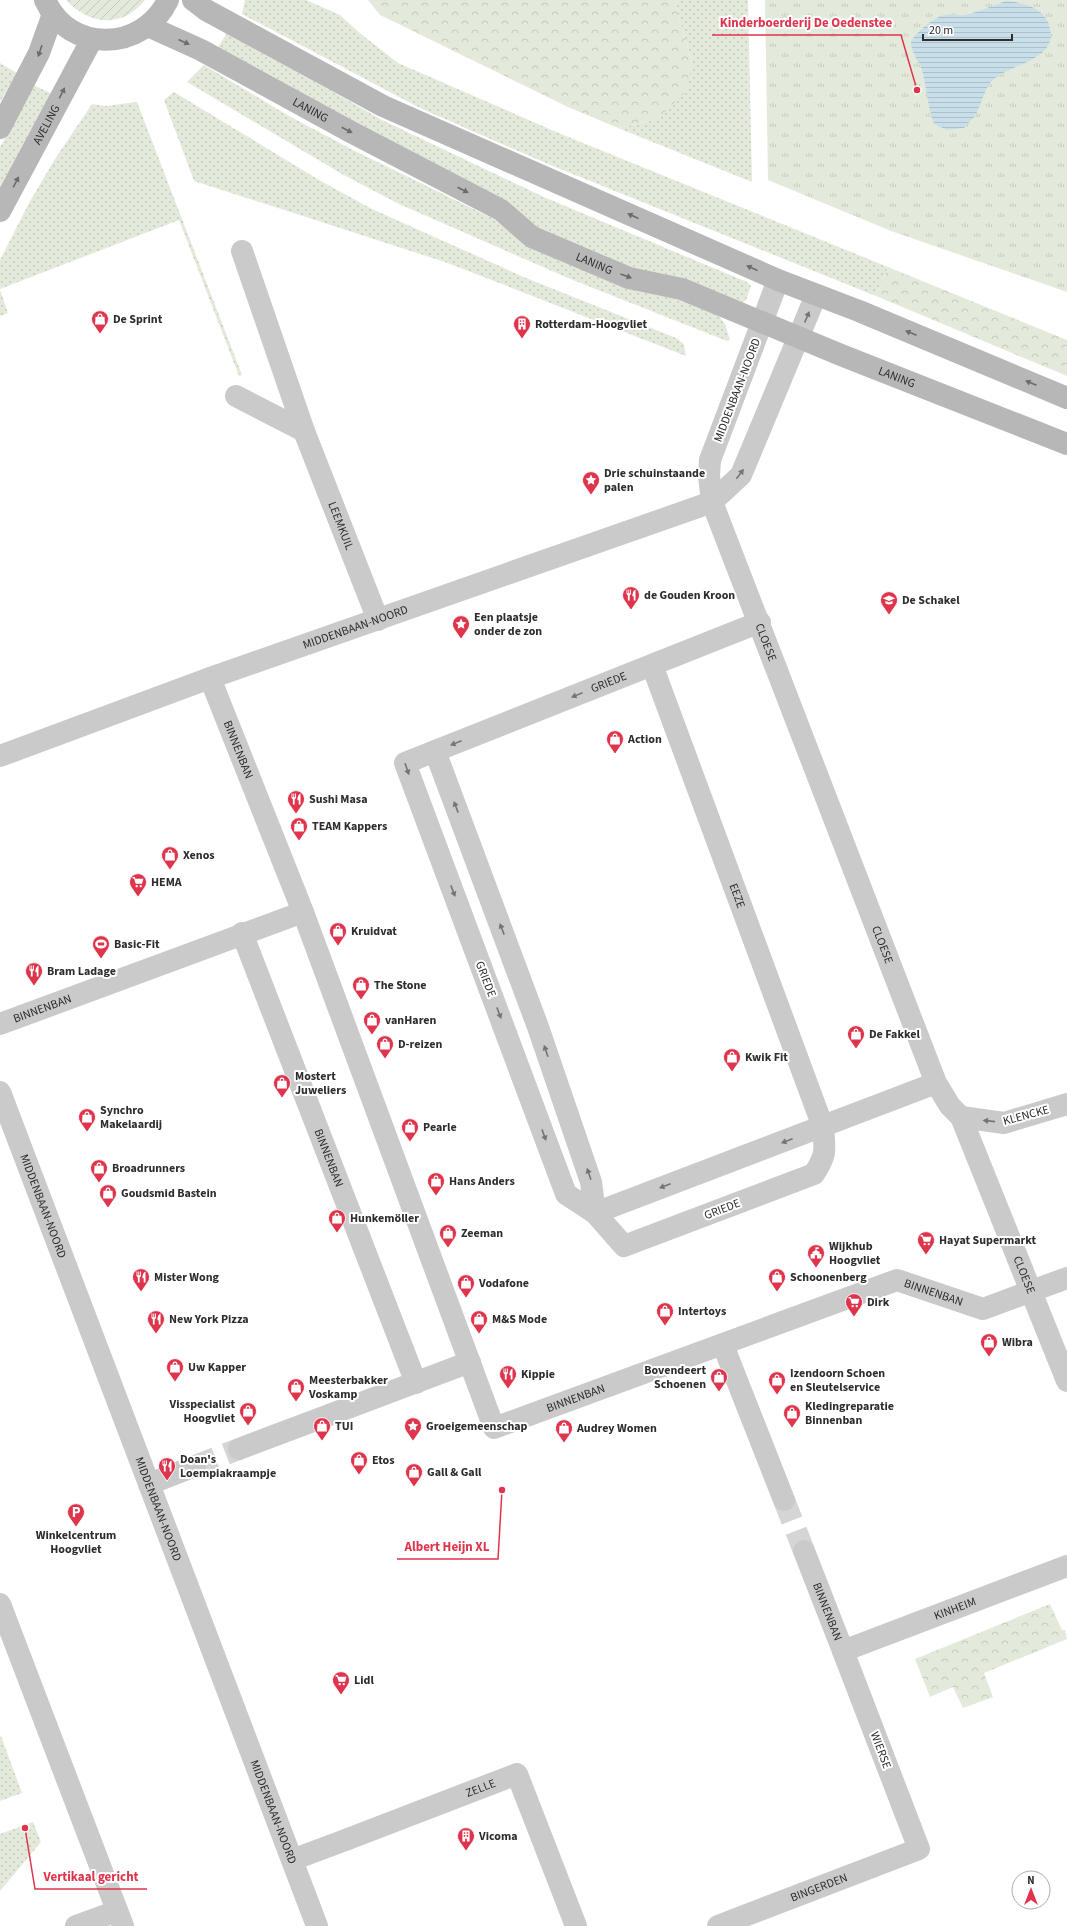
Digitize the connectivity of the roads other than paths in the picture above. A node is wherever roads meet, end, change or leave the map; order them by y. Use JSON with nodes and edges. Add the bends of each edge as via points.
{"nodes":[{"id":1,"x":168,"y":0,"type":"edge"},
{"id":2,"x":193,"y":0,"type":"edge"},
{"id":3,"x":49,"y":7,"type":"edge"},
{"id":4,"x":148,"y":26,"type":"junction"},
{"id":5,"x":92,"y":39,"type":"junction"},
{"id":6,"x":0,"y":128,"type":"edge"},
{"id":7,"x":0,"y":211,"type":"edge"},
{"id":8,"x":242,"y":251,"type":"dead end"},
{"id":9,"x":778,"y":280,"type":"junction"},
{"id":10,"x":816,"y":295,"type":"junction"},
{"id":11,"x":763,"y":321,"type":"junction"},
{"id":12,"x":798,"y":337,"type":"junction"},
{"id":13,"x":236,"y":396,"type":"dead end"},
{"id":14,"x":1067,"y":398,"type":"edge"},
{"id":15,"x":304,"y":431,"type":"junction"},
{"id":16,"x":1067,"y":444,"type":"edge"},
{"id":17,"x":712,"y":502,"type":"junction"},
{"id":18,"x":378,"y":620,"type":"junction"},
{"id":19,"x":760,"y":622,"type":"junction"},
{"id":20,"x":652,"y":665,"type":"junction"},
{"id":21,"x":210,"y":678,"type":"junction"},
{"id":22,"x":435,"y":751,"type":"junction"},
{"id":23,"x":0,"y":756,"type":"edge"},
{"id":24,"x":302,"y":912,"type":"junction"},
{"id":25,"x":242,"y":933,"type":"junction"},
{"id":26,"x":0,"y":1024,"type":"edge"},
{"id":27,"x":936,"y":1083,"type":"junction"},
{"id":28,"x":0,"y":1092,"type":"edge"},
{"id":29,"x":1067,"y":1104,"type":"edge"},
{"id":30,"x":961,"y":1118,"type":"junction"},
{"id":31,"x":5,"y":1120,"type":"edge"},
{"id":32,"x":823,"y":1127,"type":"junction"},
{"id":33,"x":595,"y":1212,"type":"junction"},
{"id":34,"x":1067,"y":1278,"type":"edge"},
{"id":35,"x":1031,"y":1291,"type":"junction"},
{"id":36,"x":723,"y":1345,"type":"junction"},
{"id":37,"x":470,"y":1362,"type":"junction"},
{"id":38,"x":1067,"y":1381,"type":"edge"},
{"id":39,"x":416,"y":1383,"type":"junction"},
{"id":40,"x":239,"y":1449,"type":"tunnel mouth"},
{"id":41,"x":195,"y":1466,"type":"tunnel mouth"},
{"id":42,"x":149,"y":1484,"type":"junction"},
{"id":43,"x":784,"y":1500,"type":"tunnel mouth"},
{"id":44,"x":804,"y":1550,"type":"tunnel mouth"},
{"id":45,"x":1067,"y":1566,"type":"edge"},
{"id":46,"x":0,"y":1604,"type":"edge"},
{"id":47,"x":843,"y":1650,"type":"junction"},
{"id":48,"x":919,"y":1849,"type":"joint"},
{"id":49,"x":292,"y":1860,"type":"junction"},
{"id":50,"x":120,"y":1918,"type":"edge"},
{"id":51,"x":76,"y":1926,"type":"edge"},
{"id":52,"x":317,"y":1926,"type":"edge"},
{"id":53,"x":576,"y":1926,"type":"edge"},
{"id":54,"x":718,"y":1926,"type":"edge"}],
"edges":[{"from":1,"to":4,"type":"main road","via":[[157,18]]},
{"from":9,"to":2,"type":"main road","one_way":true,"via":[[383,106],[206,10]]},
{"from":3,"to":5,"type":"main road","via":[[70,30]]},
{"from":3,"to":6,"type":"main road","one_way":true,"via":[[39,53]]},
{"from":4,"to":5,"type":"main road","via":[[123,38]]},
{"from":4,"to":11,"type":"main road","name":"LANING","one_way":true,"via":[[196,48],[501,210],[532,236],[629,278],[682,288]]},
{"from":7,"to":5,"type":"main road","name":"AVELING","one_way":true},
{"from":8,"to":15,"type":"street","name":"LEEMKUIL"},
{"from":9,"to":10,"type":"main road"},
{"from":9,"to":11,"type":"street","name":"MIDDENBAAN-NOORD"},
{"from":12,"to":10,"type":"street","name":"MIDDENBAAN-NOORD","one_way":true},
{"from":14,"to":10,"type":"main road","one_way":true},
{"from":11,"to":12,"type":"main road","name":"LANING"},
{"from":11,"to":17,"type":"street","name":"MIDDENBAAN-NOORD","via":[[710,460],[708,476]]},
{"from":12,"to":16,"type":"main road","name":"LANING"},
{"from":17,"to":12,"type":"street","name":"MIDDENBAAN-NOORD","one_way":true,"via":[[741,475]]},
{"from":13,"to":15,"type":"street"},
{"from":15,"to":18,"type":"street","name":"LEEMKUIL"},
{"from":17,"to":18,"type":"street","name":"MIDDENBAAN-NOORD"},
{"from":17,"to":19,"type":"street","name":"CLOESE"},
{"from":18,"to":21,"type":"street","name":"MIDDENBAAN-NOORD"},
{"from":19,"to":20,"type":"street","name":"GRIEDE"},
{"from":19,"to":27,"type":"street","name":"CLOESE"},
{"from":20,"to":22,"type":"street","name":"GRIEDE","one_way":true},
{"from":20,"to":32,"type":"street","name":"EEZE"},
{"from":21,"to":23,"type":"street","name":"MIDDENBAAN-NOORD"},
{"from":21,"to":24,"type":"street","name":"BINNENBAN"},
{"from":33,"to":22,"type":"street","one_way":true,"via":[[592,1182]]},
{"from":22,"to":33,"type":"street","name":"GRIEDE","one_way":true,"via":[[405,763],[566,1194]]},
{"from":24,"to":25,"type":"street","name":"BINNENBAN"},
{"from":24,"to":37,"type":"street","name":"BINNENBAN"},
{"from":25,"to":26,"type":"street","name":"BINNENBAN"},
{"from":25,"to":39,"type":"street","name":"BINNENBAN"},
{"from":27,"to":30,"type":"street","name":"CLOESE"},
{"from":27,"to":32,"type":"street"},
{"from":28,"to":31,"type":"street","name":"MIDDENBAAN-NOORD"},
{"from":29,"to":30,"type":"street","name":"KLENCKE","one_way":true,"via":[[1004,1123]]},
{"from":30,"to":35,"type":"street","name":"CLOESE"},
{"from":31,"to":42,"type":"street","name":"MIDDENBAAN-NOORD","via":[[37,1185]]},
{"from":32,"to":33,"type":"street","one_way":true},
{"from":32,"to":33,"type":"street","name":"GRIEDE","via":[[826,1152],[814,1174],[734,1205],[624,1246]]},
{"from":34,"to":35,"type":"street","name":"BINNENBAN"},
{"from":35,"to":36,"type":"street","name":"BINNENBAN","via":[[983,1309],[897,1280]]},
{"from":35,"to":38,"type":"street","name":"CLOESE"},
{"from":36,"to":37,"type":"street","name":"BINNENBAN","via":[[494,1428]]},
{"from":36,"to":43,"type":"street"},
{"from":37,"to":39,"type":"street"},
{"from":39,"to":40,"type":"street"},
{"from":41,"to":42,"type":"street"},
{"from":42,"to":49,"type":"street","name":"MIDDENBAAN-NOORD"},
{"from":44,"to":47,"type":"street","name":"BINNENBAN"},
{"from":45,"to":47,"type":"street","name":"KINHEIM"},
{"from":46,"to":50,"type":"street"},
{"from":47,"to":48,"type":"street","name":"WIERSE"},
{"from":48,"to":54,"type":"street","name":"BINGERDEN"},
{"from":49,"to":52,"type":"street","name":"MIDDENBAAN-NOORD"},
{"from":49,"to":53,"type":"street","name":"ZELLE","via":[[517,1774]]},
{"from":50,"to":51,"type":"street"}]}
